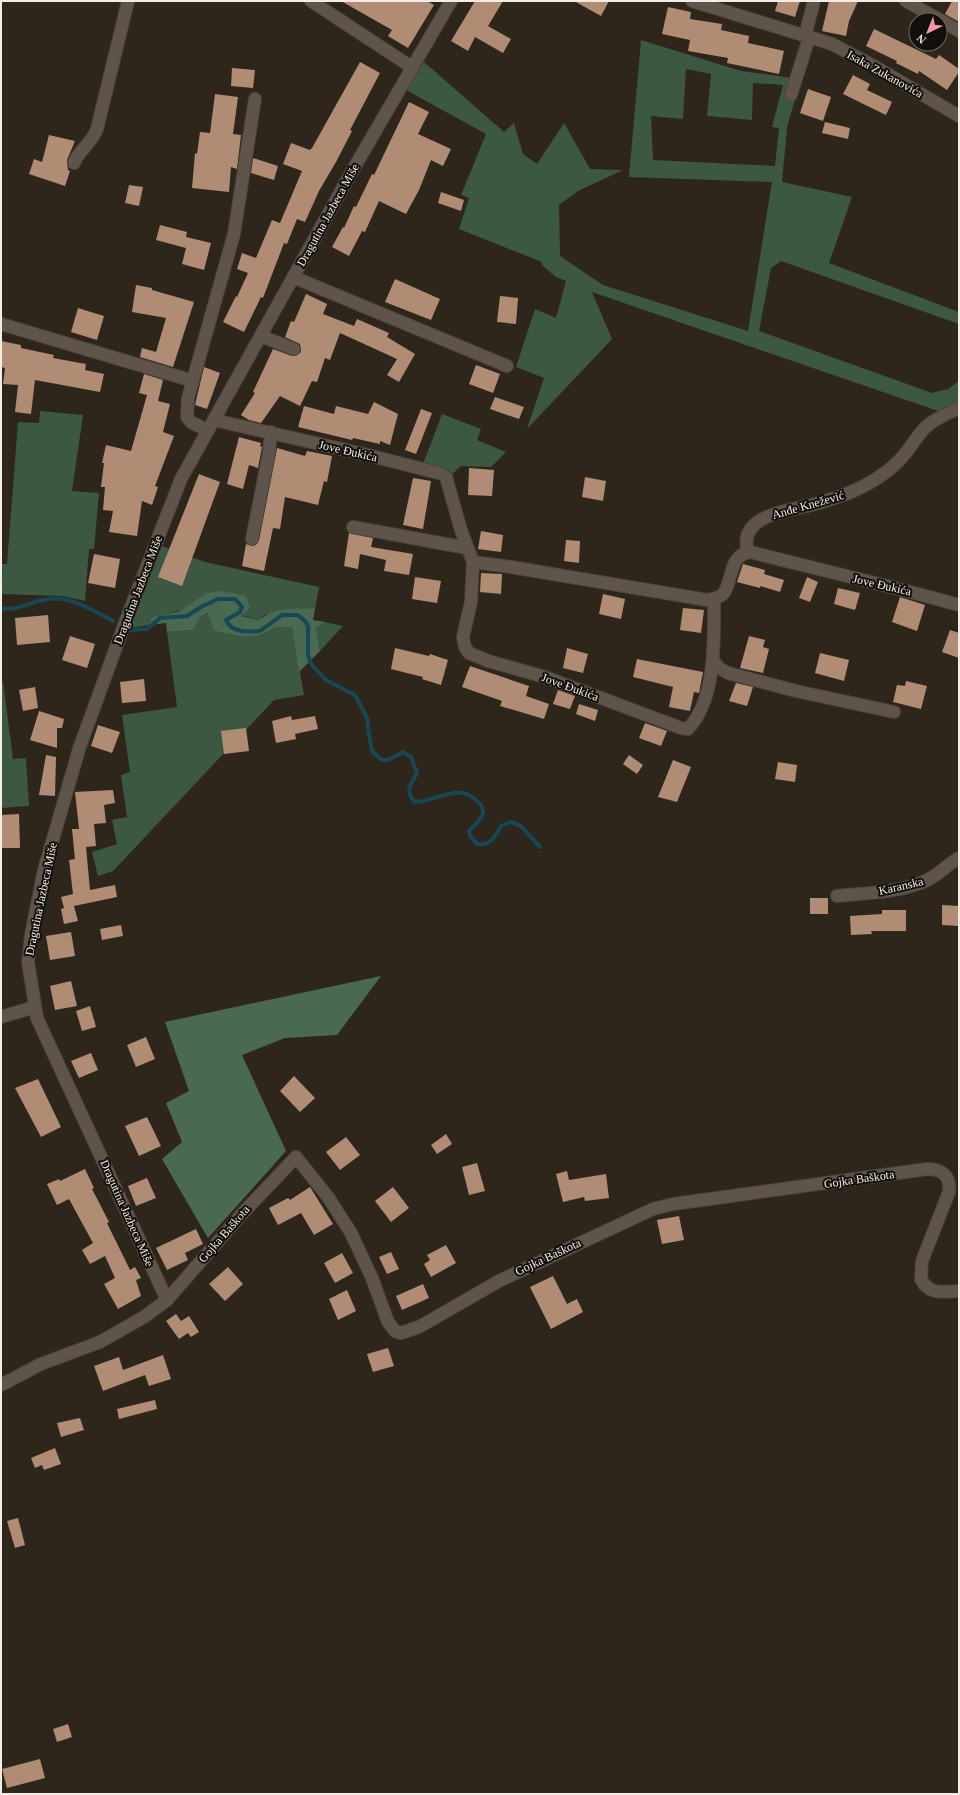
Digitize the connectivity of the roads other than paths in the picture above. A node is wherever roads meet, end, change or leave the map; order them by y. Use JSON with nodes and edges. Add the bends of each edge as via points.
{"nodes":[{"id":1,"x":128,"y":1,"type":"edge"},
{"id":2,"x":311,"y":1,"type":"edge"},
{"id":3,"x":451,"y":1,"type":"edge"},
{"id":4,"x":692,"y":1,"type":"edge"},
{"id":5,"x":814,"y":1,"type":"edge"},
{"id":6,"x":906,"y":1,"type":"edge"},
{"id":7,"x":926,"y":12,"type":"edge"},
{"id":8,"x":948,"y":25,"type":"edge"},
{"id":9,"x":957,"y":30,"type":"edge"},
{"id":10,"x":807,"y":37,"type":"junction"},
{"id":11,"x":413,"y":68,"type":"junction"},
{"id":12,"x":791,"y":95,"type":"dead end"},
{"id":13,"x":255,"y":99,"type":"dead end"},
{"id":14,"x":959,"y":116,"type":"edge"},
{"id":15,"x":74,"y":163,"type":"dead end"},
{"id":16,"x":293,"y":277,"type":"junction"},
{"id":17,"x":1,"y":324,"type":"edge"},
{"id":18,"x":261,"y":336,"type":"junction"},
{"id":19,"x":294,"y":350,"type":"dead end"},
{"id":20,"x":507,"y":366,"type":"dead end"},
{"id":21,"x":193,"y":381,"type":"junction"},
{"id":22,"x":959,"y":408,"type":"edge"},
{"id":23,"x":214,"y":420,"type":"junction"},
{"id":24,"x":208,"y":431,"type":"junction"},
{"id":25,"x":271,"y":432,"type":"junction"},
{"id":26,"x":353,"y":527,"type":"dead end"},
{"id":27,"x":252,"y":539,"type":"dead end"},
{"id":28,"x":467,"y":548,"type":"junction"},
{"id":29,"x":748,"y":552,"type":"junction"},
{"id":30,"x":474,"y":562,"type":"junction"},
{"id":31,"x":714,"y":599,"type":"junction"},
{"id":32,"x":959,"y":605,"type":"edge"},
{"id":33,"x":713,"y":660,"type":"junction"},
{"id":34,"x":894,"y":712,"type":"dead end"},
{"id":35,"x":959,"y":858,"type":"edge"},
{"id":36,"x":837,"y":896,"type":"dead end"},
{"id":37,"x":35,"y":1007,"type":"junction"},
{"id":38,"x":1,"y":1017,"type":"edge"},
{"id":39,"x":959,"y":1291,"type":"edge"},
{"id":40,"x":166,"y":1300,"type":"junction"},
{"id":41,"x":1,"y":1384,"type":"edge"}],
"edges":[{"from":1,"to":15,"type":"street","via":[[97,129]]},
{"from":2,"to":11,"type":"street"},
{"from":3,"to":11,"type":"street","name":"Dragutina Jazbeca Miše"},
{"from":4,"to":10,"type":"street","name":"Isaka Zukanovića"},
{"from":5,"to":10,"type":"street"},
{"from":6,"to":7,"type":"street"},
{"from":8,"to":9,"type":"street"},
{"from":10,"to":12,"type":"street"},
{"from":10,"to":14,"type":"street","name":"Isaka Zukanovića","via":[[832,44]]},
{"from":11,"to":16,"type":"street","name":"Dragutina Jazbeca Miše"},
{"from":13,"to":21,"type":"street","via":[[234,234]]},
{"from":16,"to":18,"type":"street","name":"Dragutina Jazbeca Miše"},
{"from":16,"to":20,"type":"street"},
{"from":17,"to":21,"type":"street"},
{"from":18,"to":19,"type":"street"},
{"from":18,"to":23,"type":"street","name":"Dragutina Jazbeca Miše","via":[[237,374]]},
{"from":21,"to":24,"type":"street","via":[[186,414],[191,422]]},
{"from":22,"to":29,"type":"street","name":"Anđe Knežević","via":[[927,426],[890,470],[874,480],[850,492],[756,522],[746,537]]},
{"from":23,"to":24,"type":"street","name":"Dragutina Jazbeca Miše"},
{"from":23,"to":25,"type":"street","name":"Jove Đukića"},
{"from":24,"to":37,"type":"street","name":"Dragutina Jazbeca Miše","via":[[180,479],[72,772],[44,870],[31,935],[28,962]]},
{"from":25,"to":27,"type":"street"},
{"from":25,"to":28,"type":"street","name":"Jove Đukića","via":[[442,474],[448,482]]},
{"from":26,"to":28,"type":"street"},
{"from":28,"to":30,"type":"street","name":"Jove Đukića"},
{"from":29,"to":31,"type":"street","via":[[739,556],[724,593]]},
{"from":29,"to":32,"type":"street","name":"Jove Đukića"},
{"from":30,"to":31,"type":"street","via":[[707,600]]},
{"from":30,"to":33,"type":"street","name":"Jove Đukića","via":[[471,602],[463,637],[465,647],[476,657],[545,677],[688,729],[705,697]]},
{"from":31,"to":33,"type":"street","name":"Jove Đukića"},
{"from":33,"to":34,"type":"street","via":[[719,668],[728,673],[802,693]]},
{"from":35,"to":36,"type":"street","name":"Karanska","via":[[937,875],[918,884]]},
{"from":37,"to":38,"type":"street"},
{"from":37,"to":40,"type":"street","name":"Dragutina Jazbeca Miše","via":[[37,1018]]},
{"from":39,"to":40,"type":"street","name":"Gojka Baškota","via":[[936,1292],[929,1289],[921,1279],[922,1262],[950,1186],[949,1180],[942,1172],[927,1169],[673,1204],[653,1209],[498,1281],[419,1327],[401,1333],[395,1331],[388,1322],[372,1278],[351,1233],[328,1197],[296,1157]]},
{"from":40,"to":41,"type":"street","via":[[144,1317],[100,1342],[41,1364]]}]}
